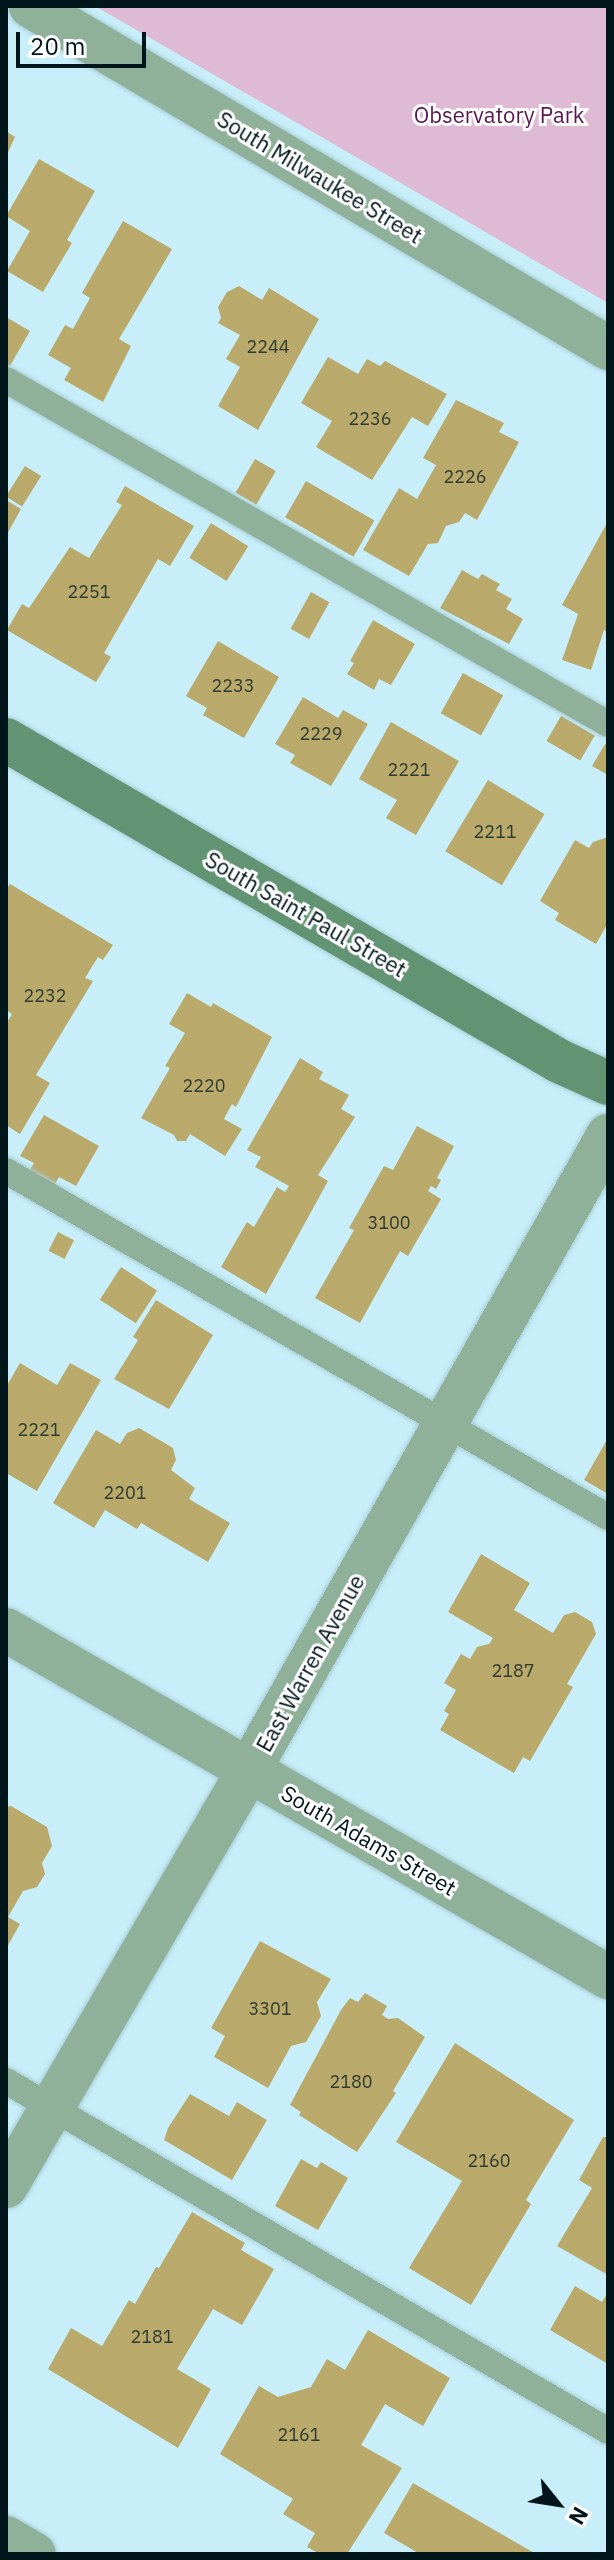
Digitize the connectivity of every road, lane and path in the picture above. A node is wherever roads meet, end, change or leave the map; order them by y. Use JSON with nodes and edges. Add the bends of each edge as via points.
{"nodes":[{"id":1,"x":31,"y":6,"type":"edge"},
{"id":2,"x":608,"y":348,"type":"edge"},
{"id":3,"x":6,"y":380,"type":"edge"},
{"id":4,"x":608,"y":724,"type":"edge"},
{"id":5,"x":6,"y":740,"type":"edge"},
{"id":6,"x":608,"y":1083,"type":"edge"},
{"id":7,"x":608,"y":1136,"type":"edge"},
{"id":8,"x":6,"y":1171,"type":"edge"},
{"id":9,"x":446,"y":1422,"type":"junction"},
{"id":10,"x":608,"y":1517,"type":"edge"},
{"id":11,"x":6,"y":1630,"type":"edge"},
{"id":12,"x":249,"y":1770,"type":"junction"},
{"id":13,"x":608,"y":1977,"type":"edge"},
{"id":14,"x":6,"y":2081,"type":"edge"},
{"id":15,"x":52,"y":2107,"type":"junction"},
{"id":16,"x":6,"y":2186,"type":"edge"},
{"id":17,"x":608,"y":2431,"type":"edge"},
{"id":18,"x":6,"y":2538,"type":"edge"},
{"id":19,"x":34,"y":2554,"type":"edge"}],
"edges":[{"from":1,"to":2,"type":"street","name":"South Milwaukee Street"},
{"from":3,"to":4,"type":"lane"},
{"from":5,"to":6,"type":"street","name":"South Saint Paul Street","via":[[559,1061]]},
{"from":7,"to":9,"type":"street","name":"East Warren Avenue"},
{"from":8,"to":9,"type":"lane"},
{"from":9,"to":10,"type":"lane"},
{"from":9,"to":12,"type":"street","name":"East Warren Avenue"},
{"from":11,"to":12,"type":"street","name":"South Adams Street"},
{"from":12,"to":13,"type":"street","name":"South Adams Street"},
{"from":12,"to":15,"type":"street","name":"East Warren Avenue"},
{"from":14,"to":15,"type":"lane"},
{"from":15,"to":16,"type":"street","name":"East Warren Avenue"},
{"from":15,"to":17,"type":"lane"},
{"from":18,"to":19,"type":"street"}]}
